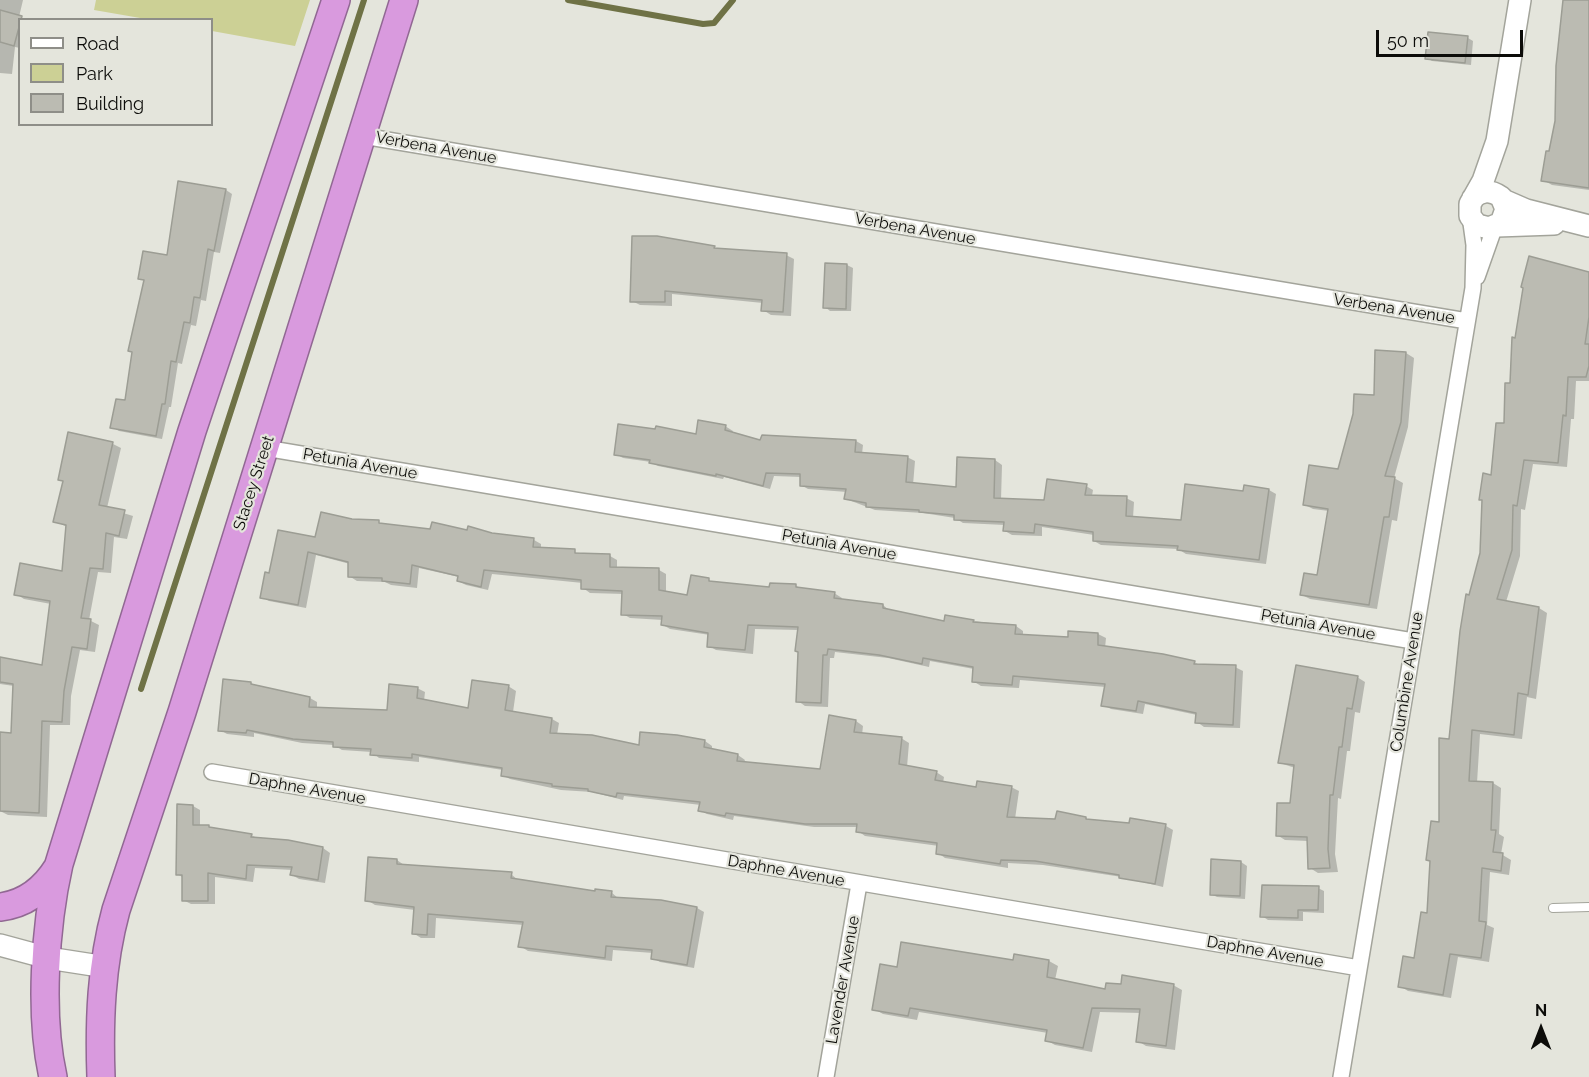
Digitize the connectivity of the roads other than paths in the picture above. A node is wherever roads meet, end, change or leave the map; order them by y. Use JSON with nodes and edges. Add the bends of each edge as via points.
{"nodes":[{"id":1,"x":336,"y":0,"type":"edge"},
{"id":2,"x":404,"y":0,"type":"edge"},
{"id":3,"x":1520,"y":0,"type":"edge"},
{"id":4,"x":363,"y":136,"type":"junction"},
{"id":5,"x":1497,"y":141,"type":"junction"},
{"id":6,"x":1502,"y":199,"type":"junction"},
{"id":7,"x":1472,"y":207,"type":"junction"},
{"id":8,"x":1567,"y":223,"type":"junction"},
{"id":9,"x":1496,"y":226,"type":"junction"},
{"id":10,"x":1589,"y":226,"type":"edge"},
{"id":11,"x":1473,"y":288,"type":"junction"},
{"id":12,"x":1467,"y":321,"type":"junction"},
{"id":13,"x":265,"y":448,"type":"junction"},
{"id":14,"x":1413,"y":641,"type":"junction"},
{"id":15,"x":212,"y":772,"type":"dead end"},
{"id":16,"x":59,"y":864,"type":"junction"},
{"id":17,"x":859,"y":884,"type":"junction"},
{"id":18,"x":1589,"y":906,"type":"edge"},
{"id":19,"x":0,"y":907,"type":"edge"},
{"id":20,"x":1553,"y":908,"type":"dead end"},
{"id":21,"x":0,"y":945,"type":"edge"},
{"id":22,"x":48,"y":958,"type":"junction"},
{"id":23,"x":106,"y":967,"type":"junction"},
{"id":24,"x":1359,"y":968,"type":"junction"},
{"id":25,"x":53,"y":1077,"type":"edge"},
{"id":26,"x":101,"y":1077,"type":"edge"},
{"id":27,"x":826,"y":1077,"type":"edge"},
{"id":28,"x":1341,"y":1077,"type":"edge"}],
"edges":[{"from":1,"to":16,"type":"highway","via":[[192,431]]},
{"from":2,"to":4,"type":"highway","name":"Stacey Street"},
{"from":3,"to":5,"type":"street"},
{"from":4,"to":12,"type":"street","name":"Verbena Avenue"},
{"from":4,"to":13,"type":"highway","name":"Stacey Street"},
{"from":5,"to":6,"type":"street"},
{"from":5,"to":7,"type":"street"},
{"from":6,"to":7,"type":"street","via":[[1490,191],[1484,192]]},
{"from":6,"to":8,"type":"street","via":[[1514,207]]},
{"from":6,"to":9,"type":"street","via":[[1505,214]]},
{"from":7,"to":9,"type":"street","via":[[1478,225]]},
{"from":7,"to":11,"type":"street","name":"Columbine Avenue"},
{"from":8,"to":9,"type":"street"},
{"from":8,"to":10,"type":"street"},
{"from":9,"to":11,"type":"street","name":"Columbine Avenue"},
{"from":11,"to":12,"type":"street","name":"Columbine Avenue"},
{"from":12,"to":14,"type":"street","name":"Columbine Avenue"},
{"from":13,"to":14,"type":"street","name":"Petunia Avenue"},
{"from":13,"to":23,"type":"highway","name":"Stacey Street","via":[[116,910]]},
{"from":14,"to":24,"type":"street","name":"Columbine Avenue"},
{"from":15,"to":17,"type":"street","name":"Daphne Avenue"},
{"from":16,"to":19,"type":"highway","via":[[41,889],[19,903]]},
{"from":16,"to":22,"type":"highway","via":[[49,914]]},
{"from":17,"to":24,"type":"street","name":"Daphne Avenue"},
{"from":17,"to":27,"type":"street","name":"Lavender Avenue"},
{"from":18,"to":20,"type":"lane"},
{"from":21,"to":22,"type":"street"},
{"from":22,"to":23,"type":"street"},
{"from":22,"to":25,"type":"highway","via":[[46,1048]]},
{"from":23,"to":26,"type":"highway","name":"Stacey Street","via":[[100,1004]]},
{"from":24,"to":28,"type":"street","name":"Columbine Avenue"}]}
